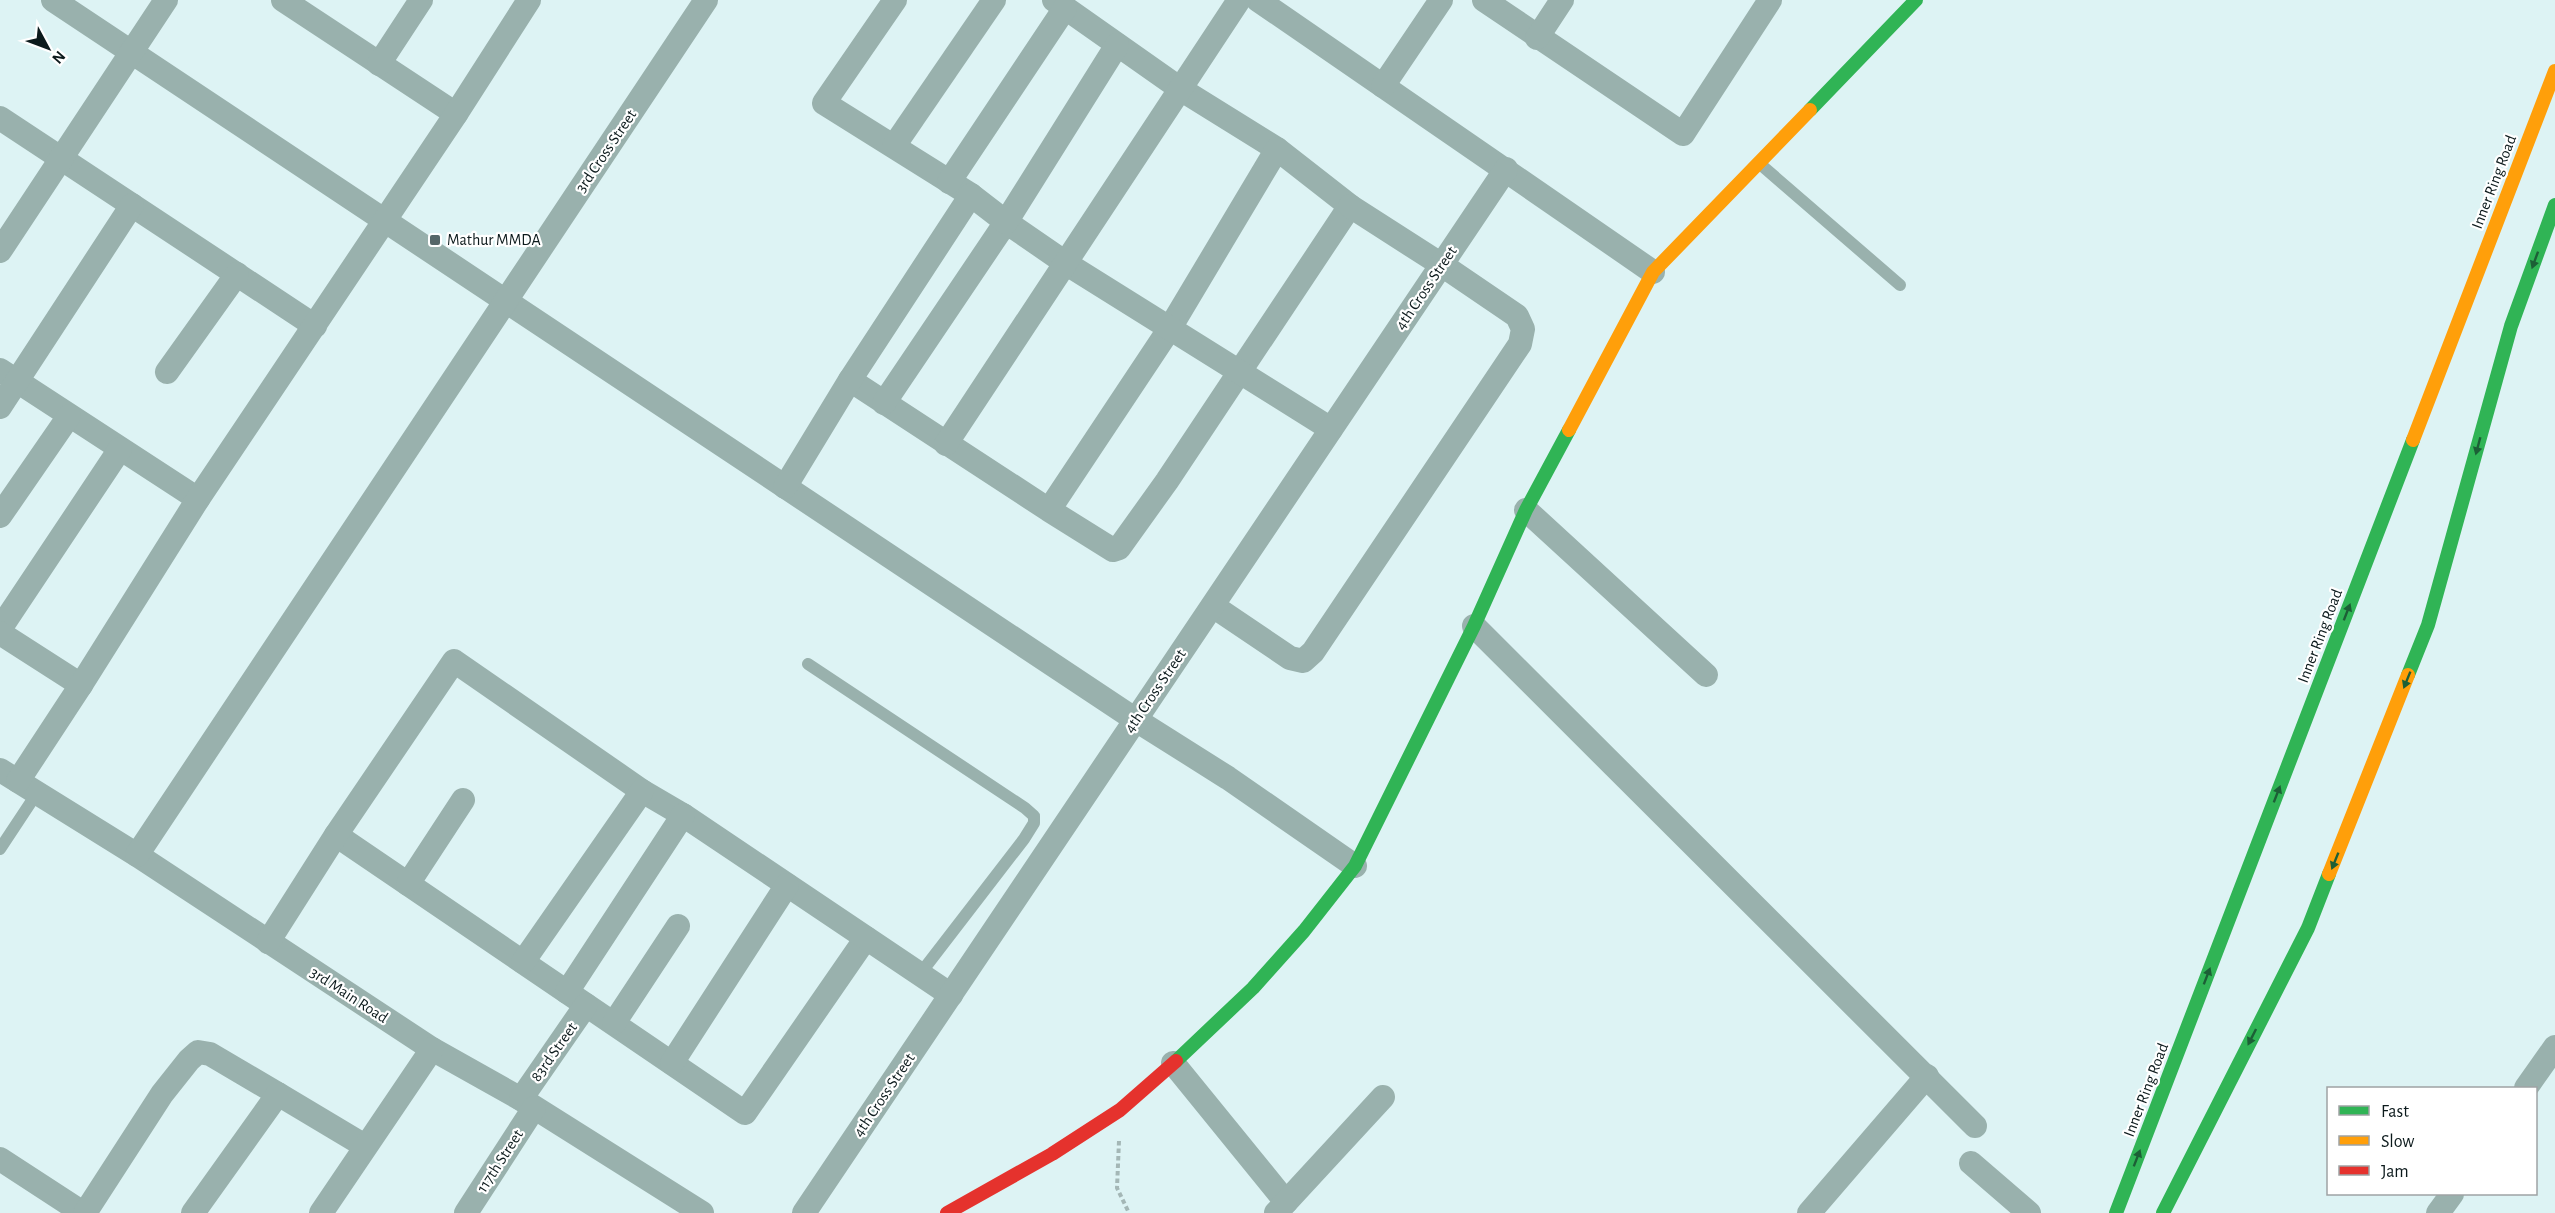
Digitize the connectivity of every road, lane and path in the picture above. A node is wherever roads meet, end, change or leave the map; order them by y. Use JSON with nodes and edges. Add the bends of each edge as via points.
{"nodes":[{"id":1,"x":53,"y":0,"type":"edge"},
{"id":2,"x":166,"y":0,"type":"edge"},
{"id":3,"x":283,"y":0,"type":"edge"},
{"id":4,"x":421,"y":0,"type":"edge"},
{"id":5,"x":529,"y":0,"type":"edge"},
{"id":6,"x":706,"y":0,"type":"edge"},
{"id":7,"x":895,"y":0,"type":"edge"},
{"id":8,"x":994,"y":0,"type":"edge"},
{"id":9,"x":1239,"y":0,"type":"edge"},
{"id":10,"x":1258,"y":0,"type":"edge"},
{"id":11,"x":1441,"y":0,"type":"edge"},
{"id":12,"x":1484,"y":0,"type":"edge"},
{"id":13,"x":1562,"y":0,"type":"edge"},
{"id":14,"x":1770,"y":0,"type":"edge"},
{"id":15,"x":1916,"y":0,"type":"edge"},
{"id":16,"x":1060,"y":4,"type":"edge"},
{"id":17,"x":1537,"y":38,"type":"junction"},
{"id":18,"x":1117,"y":45,"type":"junction"},
{"id":19,"x":132,"y":52,"type":"junction"},
{"id":20,"x":379,"y":64,"type":"junction"},
{"id":21,"x":2555,"y":71,"type":"edge"},
{"id":22,"x":1383,"y":86,"type":"junction"},
{"id":23,"x":1182,"y":90,"type":"junction"},
{"id":24,"x":456,"y":114,"type":"junction"},
{"id":25,"x":0,"y":118,"type":"edge"},
{"id":26,"x":894,"y":146,"type":"junction"},
{"id":27,"x":1277,"y":149,"type":"junction"},
{"id":28,"x":61,"y":158,"type":"junction"},
{"id":29,"x":1759,"y":163,"type":"junction"},
{"id":30,"x":1506,"y":169,"type":"junction"},
{"id":31,"x":949,"y":182,"type":"junction"},
{"id":32,"x":971,"y":195,"type":"junction"},
{"id":33,"x":132,"y":205,"type":"junction"},
{"id":34,"x":2555,"y":205,"type":"edge"},
{"id":35,"x":1350,"y":206,"type":"junction"},
{"id":36,"x":384,"y":221,"type":"junction"},
{"id":37,"x":1006,"y":222,"type":"junction"},
{"id":38,"x":0,"y":251,"type":"edge"},
{"id":39,"x":1067,"y":264,"type":"junction"},
{"id":40,"x":1442,"y":265,"type":"junction"},
{"id":41,"x":1653,"y":272,"type":"junction"},
{"id":42,"x":237,"y":274,"type":"junction"},
{"id":43,"x":1900,"y":285,"type":"dead end"},
{"id":44,"x":506,"y":301,"type":"junction"},
{"id":45,"x":315,"y":326,"type":"junction"},
{"id":46,"x":1170,"y":328,"type":"junction"},
{"id":47,"x":1240,"y":370,"type":"junction"},
{"id":48,"x":167,"y":372,"type":"dead end"},
{"id":49,"x":9,"y":376,"type":"edge"},
{"id":50,"x":850,"y":380,"type":"junction"},
{"id":51,"x":884,"y":403,"type":"junction"},
{"id":52,"x":0,"y":407,"type":"edge"},
{"id":53,"x":69,"y":416,"type":"junction"},
{"id":54,"x":1331,"y":429,"type":"junction"},
{"id":55,"x":946,"y":444,"type":"junction"},
{"id":56,"x":120,"y":449,"type":"junction"},
{"id":57,"x":785,"y":487,"type":"junction"},
{"id":58,"x":198,"y":499,"type":"junction"},
{"id":59,"x":1049,"y":510,"type":"junction"},
{"id":60,"x":1526,"y":510,"type":"junction"},
{"id":61,"x":0,"y":516,"type":"edge"},
{"id":62,"x":1213,"y":606,"type":"junction"},
{"id":63,"x":1474,"y":626,"type":"junction"},
{"id":64,"x":0,"y":631,"type":"edge"},
{"id":65,"x":808,"y":664,"type":"dead end"},
{"id":66,"x":1706,"y":675,"type":"dead end"},
{"id":67,"x":81,"y":685,"type":"junction"},
{"id":68,"x":1136,"y":720,"type":"junction"},
{"id":69,"x":18,"y":781,"type":"edge"},
{"id":70,"x":642,"y":791,"type":"junction"},
{"id":71,"x":463,"y":800,"type":"dead end"},
{"id":72,"x":683,"y":815,"type":"junction"},
{"id":73,"x":336,"y":835,"type":"junction"},
{"id":74,"x":0,"y":849,"type":"edge"},
{"id":75,"x":137,"y":855,"type":"junction"},
{"id":76,"x":1355,"y":866,"type":"junction"},
{"id":77,"x":408,"y":884,"type":"junction"},
{"id":78,"x":787,"y":885,"type":"junction"},
{"id":79,"x":678,"y":926,"type":"dead end"},
{"id":80,"x":866,"y":938,"type":"junction"},
{"id":81,"x":268,"y":942,"type":"junction"},
{"id":82,"x":523,"y":962,"type":"junction"},
{"id":83,"x":920,"y":974,"type":"junction"},
{"id":84,"x":951,"y":996,"type":"junction"},
{"id":85,"x":577,"y":999,"type":"junction"},
{"id":86,"x":614,"y":1023,"type":"junction"},
{"id":87,"x":2555,"y":1047,"type":"edge"},
{"id":88,"x":432,"y":1049,"type":"junction"},
{"id":89,"x":672,"y":1063,"type":"junction"},
{"id":90,"x":1173,"y":1063,"type":"junction"},
{"id":91,"x":1927,"y":1077,"type":"junction"},
{"id":92,"x":2527,"y":1087,"type":"edge"},
{"id":93,"x":278,"y":1094,"type":"junction"},
{"id":94,"x":1383,"y":1097,"type":"dead end"},
{"id":95,"x":527,"y":1104,"type":"junction"},
{"id":96,"x":1120,"y":1110,"type":"junction"},
{"id":97,"x":1975,"y":1126,"type":"dead end"},
{"id":98,"x":365,"y":1146,"type":"junction"},
{"id":99,"x":0,"y":1159,"type":"edge"},
{"id":100,"x":1971,"y":1163,"type":"dead end"},
{"id":101,"x":2450,"y":1195,"type":"edge"},
{"id":102,"x":1281,"y":1208,"type":"edge"},
{"id":103,"x":471,"y":1211,"type":"edge"},
{"id":104,"x":84,"y":1213,"type":"edge"},
{"id":105,"x":193,"y":1213,"type":"edge"},
{"id":106,"x":321,"y":1213,"type":"edge"},
{"id":107,"x":702,"y":1213,"type":"edge"},
{"id":108,"x":804,"y":1213,"type":"edge"},
{"id":109,"x":947,"y":1213,"type":"edge"},
{"id":110,"x":1129,"y":1213,"type":"edge"},
{"id":111,"x":1809,"y":1213,"type":"edge"},
{"id":112,"x":2029,"y":1213,"type":"edge"},
{"id":113,"x":2116,"y":1213,"type":"edge"},
{"id":114,"x":2163,"y":1213,"type":"edge"},
{"id":115,"x":2438,"y":1213,"type":"edge"}],
"edges":[{"from":1,"to":19,"type":"street"},
{"from":2,"to":19,"type":"street"},
{"from":3,"to":20,"type":"street"},
{"from":4,"to":20,"type":"street"},
{"from":5,"to":24,"type":"street"},
{"from":6,"to":44,"type":"street","name":"3rd Cross Street"},
{"from":7,"to":26,"type":"street","via":[[824,103]]},
{"from":8,"to":26,"type":"street"},
{"from":9,"to":23,"type":"street"},
{"from":10,"to":22,"type":"street"},
{"from":11,"to":22,"type":"street"},
{"from":12,"to":17,"type":"street"},
{"from":13,"to":17,"type":"street"},
{"from":14,"to":17,"type":"street","via":[[1683,134]]},
{"from":15,"to":29,"type":"main road"},
{"from":16,"to":18,"type":"street"},
{"from":16,"to":31,"type":"street"},
{"from":18,"to":23,"type":"street"},
{"from":18,"to":37,"type":"street"},
{"from":19,"to":28,"type":"street"},
{"from":19,"to":36,"type":"street"},
{"from":20,"to":24,"type":"street"},
{"from":113,"to":21,"type":"main road","name":"Inner Ring Road","one_way":true},
{"from":22,"to":30,"type":"street"},
{"from":23,"to":27,"type":"street"},
{"from":23,"to":39,"type":"street"},
{"from":24,"to":36,"type":"street"},
{"from":25,"to":28,"type":"street"},
{"from":26,"to":31,"type":"street"},
{"from":27,"to":35,"type":"street"},
{"from":27,"to":46,"type":"street"},
{"from":28,"to":33,"type":"street"},
{"from":28,"to":38,"type":"street"},
{"from":29,"to":41,"type":"main road"},
{"from":29,"to":43,"type":"lane"},
{"from":30,"to":40,"type":"street","name":"4th Cross Street"},
{"from":30,"to":41,"type":"street"},
{"from":31,"to":32,"type":"street"},
{"from":32,"to":37,"type":"street"},
{"from":32,"to":50,"type":"street"},
{"from":33,"to":42,"type":"street"},
{"from":33,"to":49,"type":"street"},
{"from":34,"to":114,"type":"main road","one_way":true,"via":[[2511,326],[2428,625],[2308,928]]},
{"from":35,"to":40,"type":"street"},
{"from":35,"to":47,"type":"street"},
{"from":36,"to":44,"type":"street"},
{"from":36,"to":45,"type":"street"},
{"from":37,"to":39,"type":"street"},
{"from":37,"to":51,"type":"street"},
{"from":39,"to":46,"type":"street"},
{"from":39,"to":55,"type":"street"},
{"from":40,"to":54,"type":"street","name":"4th Cross Street"},
{"from":40,"to":62,"type":"street","via":[[1517,316],[1523,329],[1520,345],[1313,652],[1303,661],[1290,658]]},
{"from":41,"to":60,"type":"main road"},
{"from":42,"to":45,"type":"street"},
{"from":42,"to":48,"type":"street"},
{"from":44,"to":57,"type":"street"},
{"from":44,"to":75,"type":"street","name":"3rd Cross Street"},
{"from":45,"to":58,"type":"street"},
{"from":46,"to":47,"type":"street"},
{"from":46,"to":59,"type":"street"},
{"from":47,"to":54,"type":"street"},
{"from":47,"to":59,"type":"street","via":[[1119,548],[1113,550]]},
{"from":49,"to":52,"type":"street"},
{"from":49,"to":53,"type":"street"},
{"from":50,"to":51,"type":"street"},
{"from":50,"to":57,"type":"street"},
{"from":51,"to":55,"type":"street"},
{"from":53,"to":56,"type":"street"},
{"from":53,"to":61,"type":"street"},
{"from":54,"to":62,"type":"street","name":"4th Cross Street"},
{"from":55,"to":59,"type":"street"},
{"from":56,"to":58,"type":"street"},
{"from":56,"to":64,"type":"street"},
{"from":57,"to":68,"type":"street"},
{"from":58,"to":67,"type":"street"},
{"from":60,"to":63,"type":"main road"},
{"from":60,"to":66,"type":"street"},
{"from":62,"to":68,"type":"street","name":"4th Cross Street"},
{"from":63,"to":76,"type":"main road"},
{"from":63,"to":91,"type":"street"},
{"from":64,"to":67,"type":"street"},
{"from":65,"to":83,"type":"lane","via":[[1034,816],[1024,839]]},
{"from":67,"to":69,"type":"street"},
{"from":68,"to":76,"type":"street"},
{"from":68,"to":84,"type":"street","name":"4th Cross Street"},
{"from":69,"to":74,"type":"lane"},
{"from":69,"to":75,"type":"street","name":"3rd Main Road"},
{"from":70,"to":72,"type":"street"},
{"from":70,"to":73,"type":"street","via":[[454,661]]},
{"from":70,"to":82,"type":"street"},
{"from":71,"to":77,"type":"street"},
{"from":72,"to":78,"type":"street"},
{"from":72,"to":85,"type":"street","name":"83rd Street"},
{"from":73,"to":77,"type":"street"},
{"from":73,"to":81,"type":"street"},
{"from":75,"to":81,"type":"street","name":"3rd Main Road"},
{"from":76,"to":90,"type":"main road","via":[[1253,988]]},
{"from":77,"to":82,"type":"street"},
{"from":78,"to":80,"type":"street"},
{"from":78,"to":89,"type":"street"},
{"from":79,"to":86,"type":"street"},
{"from":80,"to":83,"type":"street"},
{"from":80,"to":89,"type":"street","via":[[745,1113]]},
{"from":81,"to":88,"type":"street","name":"3rd Main Road"},
{"from":82,"to":85,"type":"street"},
{"from":83,"to":84,"type":"street"},
{"from":84,"to":108,"type":"street","name":"4th Cross Street"},
{"from":85,"to":86,"type":"street"},
{"from":85,"to":95,"type":"street","name":"83rd Street"},
{"from":86,"to":89,"type":"street"},
{"from":87,"to":92,"type":"street"},
{"from":88,"to":95,"type":"street","name":"3rd Main Road"},
{"from":88,"to":98,"type":"street"},
{"from":90,"to":96,"type":"main road"},
{"from":90,"to":102,"type":"street"},
{"from":91,"to":97,"type":"street"},
{"from":91,"to":111,"type":"street"},
{"from":93,"to":98,"type":"street"},
{"from":93,"to":104,"type":"street","via":[[210,1054],[198,1052],[162,1095]]},
{"from":93,"to":105,"type":"street"},
{"from":94,"to":102,"type":"street"},
{"from":95,"to":103,"type":"street","name":"117th Street"},
{"from":95,"to":107,"type":"street","name":"3rd Main Road"},
{"from":96,"to":109,"type":"main road","via":[[1052,1154]]},
{"from":96,"to":110,"type":"path","via":[[1117,1188]]},
{"from":98,"to":106,"type":"street"},
{"from":99,"to":104,"type":"street"},
{"from":100,"to":112,"type":"street"},
{"from":101,"to":115,"type":"street"}]}
